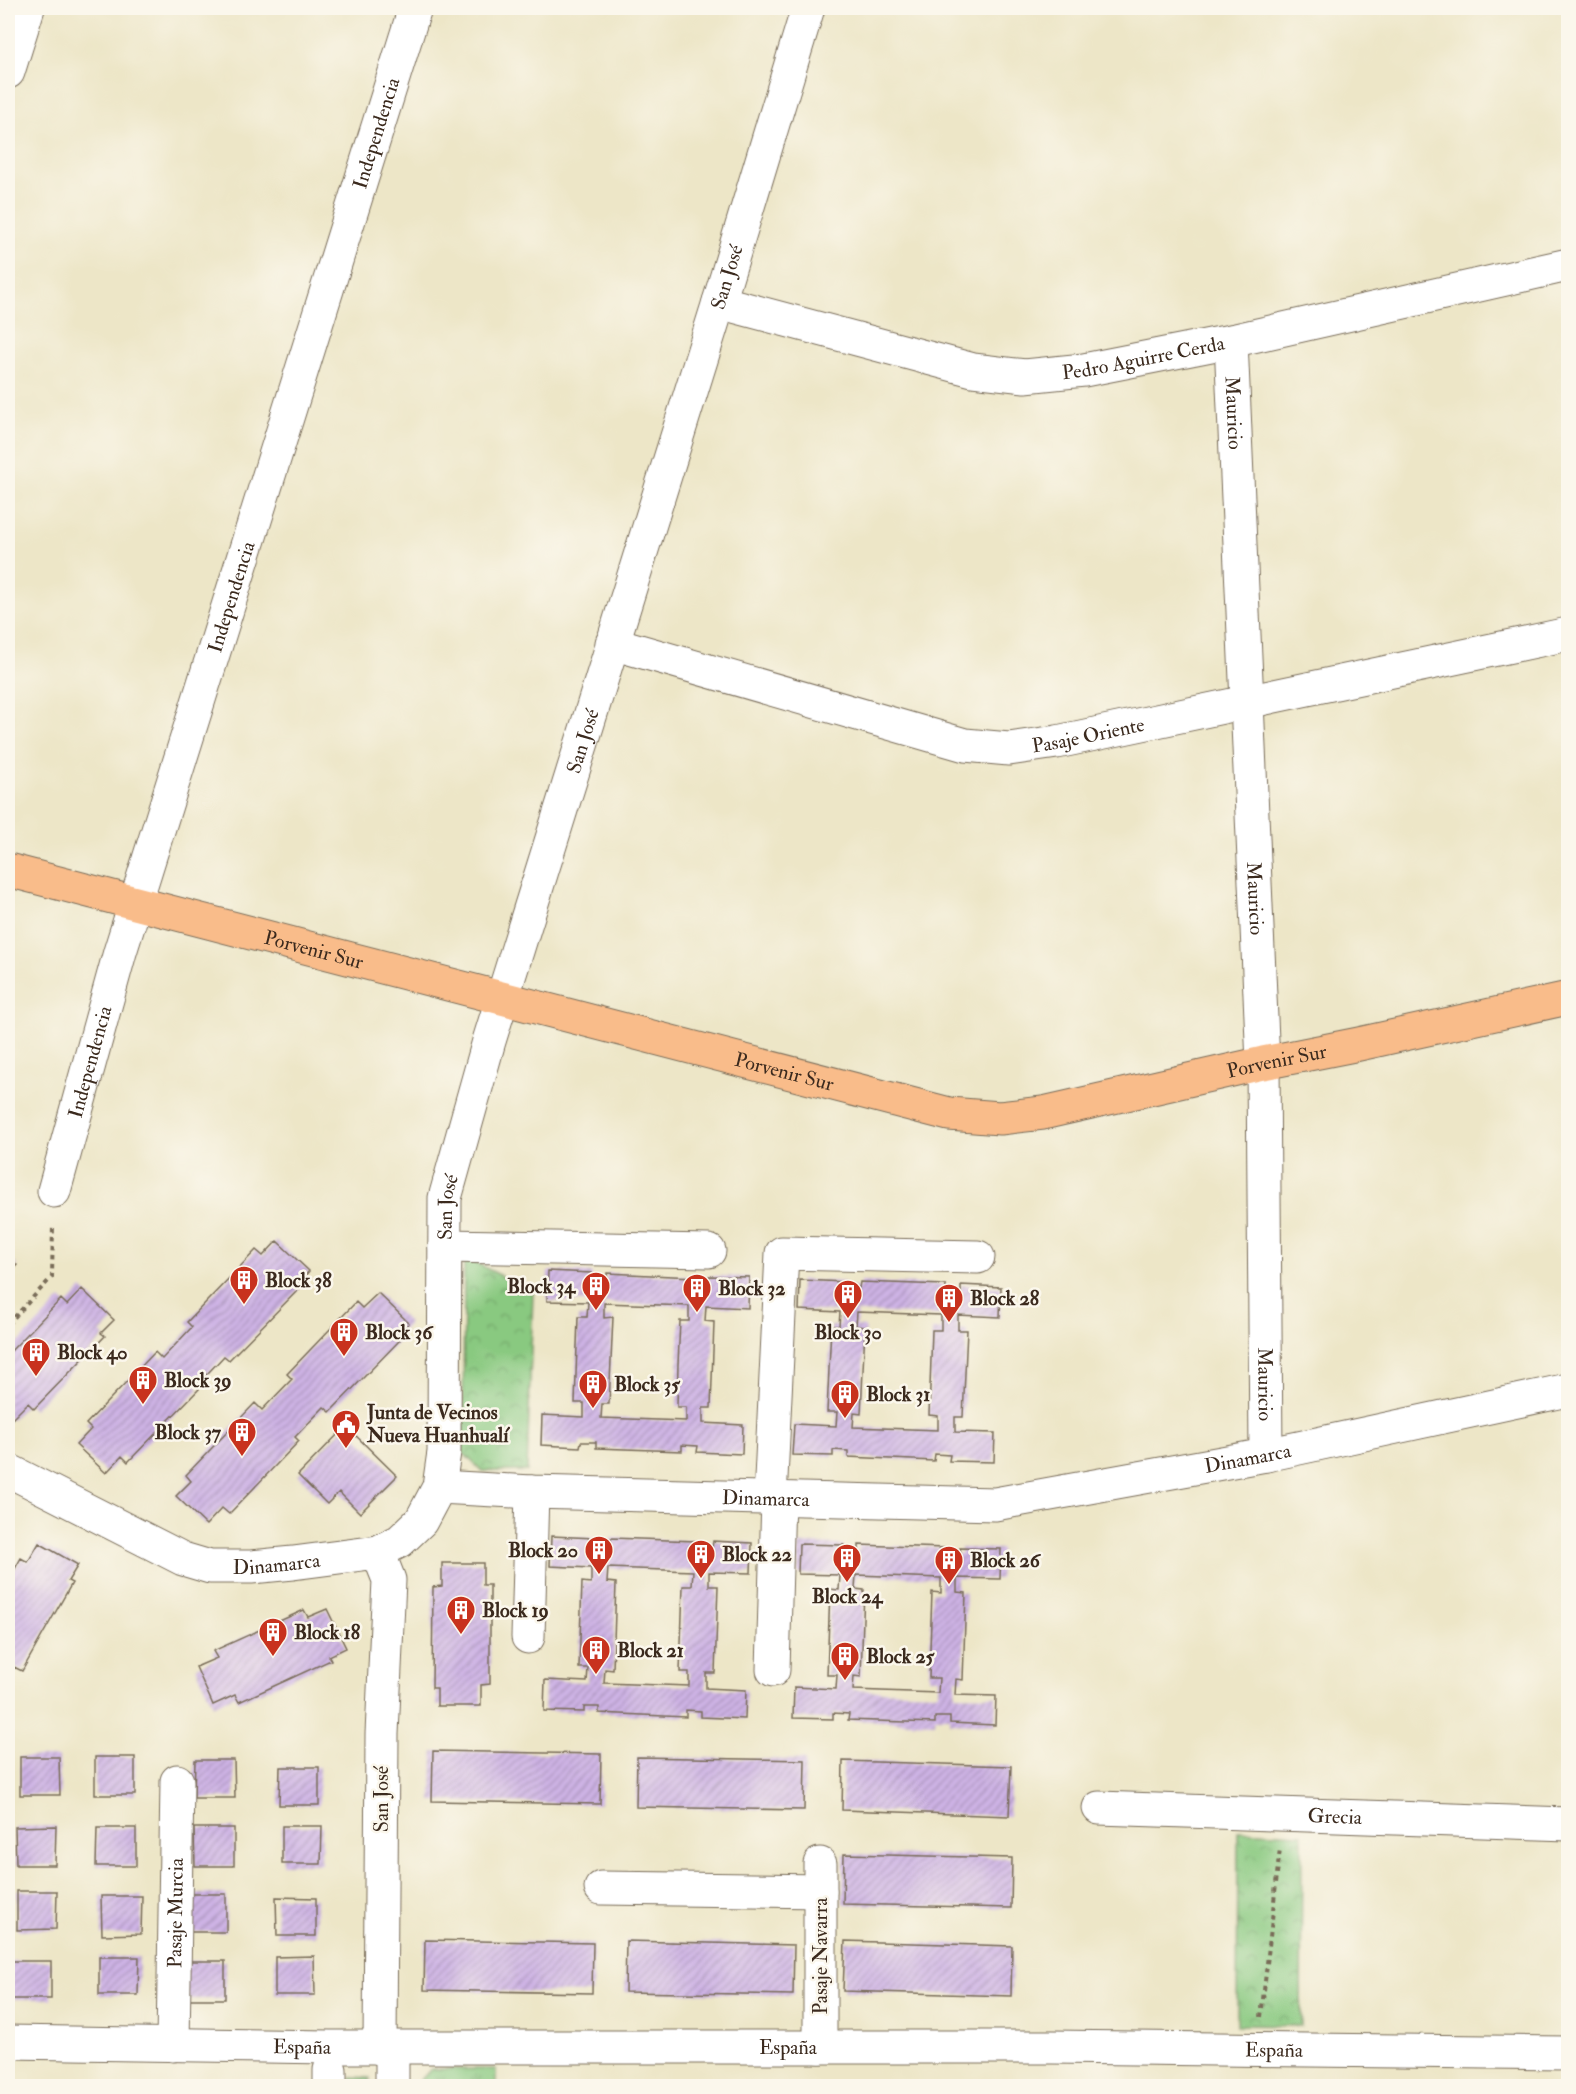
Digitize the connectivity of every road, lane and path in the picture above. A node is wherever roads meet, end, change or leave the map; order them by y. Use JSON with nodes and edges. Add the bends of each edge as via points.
{"nodes":[{"id":1,"x":28,"y":8,"type":"edge"},
{"id":2,"x":415,"y":8,"type":"edge"},
{"id":3,"x":808,"y":8,"type":"edge"},
{"id":4,"x":8,"y":72,"type":"edge"},
{"id":5,"x":1569,"y":265,"type":"edge"},
{"id":6,"x":719,"y":302,"type":"junction"},
{"id":7,"x":1231,"y":340,"type":"junction"},
{"id":8,"x":1569,"y":634,"type":"edge"},
{"id":9,"x":612,"y":643,"type":"junction"},
{"id":10,"x":1246,"y":702,"type":"junction"},
{"id":11,"x":8,"y":870,"type":"edge"},
{"id":12,"x":135,"y":903,"type":"junction"},
{"id":13,"x":504,"y":998,"type":"junction"},
{"id":14,"x":1569,"y":998,"type":"edge"},
{"id":15,"x":1263,"y":1063,"type":"junction"},
{"id":16,"x":54,"y":1191,"type":"joint"},
{"id":17,"x":445,"y":1246,"type":"junction"},
{"id":18,"x":709,"y":1251,"type":"dead end"},
{"id":19,"x":978,"y":1257,"type":"dead end"},
{"id":20,"x":8,"y":1324,"type":"edge"},
{"id":21,"x":1569,"y":1390,"type":"edge"},
{"id":22,"x":1266,"y":1455,"type":"junction"},
{"id":23,"x":8,"y":1470,"type":"edge"},
{"id":24,"x":439,"y":1487,"type":"junction"},
{"id":25,"x":532,"y":1492,"type":"junction"},
{"id":26,"x":774,"y":1498,"type":"junction"},
{"id":27,"x":378,"y":1552,"type":"junction"},
{"id":28,"x":528,"y":1637,"type":"dead end"},
{"id":29,"x":773,"y":1671,"type":"dead end"},
{"id":30,"x":177,"y":1781,"type":"dead end"},
{"id":31,"x":1099,"y":1808,"type":"dead end"},
{"id":32,"x":1283,"y":1815,"type":"junction"},
{"id":33,"x":1569,"y":1824,"type":"edge"},
{"id":34,"x":602,"y":1888,"type":"dead end"},
{"id":35,"x":8,"y":2042,"type":"edge"},
{"id":36,"x":173,"y":2045,"type":"junction"},
{"id":37,"x":820,"y":2047,"type":"junction"},
{"id":38,"x":386,"y":2048,"type":"junction"},
{"id":39,"x":1257,"y":2048,"type":"junction"},
{"id":40,"x":1569,"y":2052,"type":"edge"},
{"id":41,"x":392,"y":2086,"type":"edge"}],
"edges":[{"from":1,"to":4,"type":"street"},
{"from":2,"to":12,"type":"street","name":"Independencia"},
{"from":3,"to":6,"type":"street","name":"San José"},
{"from":5,"to":7,"type":"street","name":"Pedro Aguirre Cerda"},
{"from":6,"to":7,"type":"street","name":"Pedro Aguirre Cerda","via":[[973,370],[1025,376],[1084,370]]},
{"from":6,"to":9,"type":"street","name":"San José"},
{"from":7,"to":10,"type":"street","name":"Mauricio"},
{"from":8,"to":10,"type":"street","name":"Pasaje Oriente"},
{"from":9,"to":10,"type":"street","name":"Pasaje Oriente","via":[[965,745],[1009,749],[1057,742]]},
{"from":9,"to":13,"type":"street","name":"San José"},
{"from":10,"to":15,"type":"street","name":"Mauricio"},
{"from":11,"to":12,"type":"main road","name":"Porvenir Sur"},
{"from":12,"to":13,"type":"main road","name":"Porvenir Sur"},
{"from":12,"to":16,"type":"street","name":"Independencia"},
{"from":13,"to":15,"type":"main road","name":"Porvenir Sur","via":[[949,1114],[1000,1118],[1043,1113]]},
{"from":13,"to":17,"type":"street","name":"San José","via":[[445,1198]]},
{"from":14,"to":15,"type":"main road","name":"Porvenir Sur"},
{"from":15,"to":22,"type":"street","name":"Mauricio"},
{"from":16,"to":20,"type":"path","via":[[51,1277]]},
{"from":17,"to":18,"type":"street"},
{"from":17,"to":24,"type":"street","name":"San José","via":[[444,1452]]},
{"from":19,"to":26,"type":"street","via":[[782,1253]]},
{"from":21,"to":22,"type":"street","name":"Dinamarca"},
{"from":22,"to":26,"type":"street","name":"Dinamarca","via":[[995,1504]]},
{"from":23,"to":27,"type":"street","name":"Dinamarca","via":[[183,1559],[210,1567],[293,1563]]},
{"from":24,"to":25,"type":"street","name":"Dinamarca"},
{"from":24,"to":27,"type":"street","name":"Dinamarca","via":[[421,1521],[400,1541]]},
{"from":25,"to":26,"type":"street","name":"Dinamarca"},
{"from":25,"to":28,"type":"street"},
{"from":26,"to":29,"type":"street"},
{"from":27,"to":38,"type":"street","name":"San José","via":[[389,1580],[382,1734]]},
{"from":30,"to":36,"type":"street","name":"Pasaje Murcia"},
{"from":31,"to":32,"type":"street","name":"Grecia"},
{"from":32,"to":33,"type":"street","name":"Grecia"},
{"from":32,"to":39,"type":"path"},
{"from":34,"to":37,"type":"street","name":"Pasaje Navarra","via":[[820,1878]]},
{"from":35,"to":36,"type":"street","name":"España"},
{"from":36,"to":38,"type":"street","name":"España"},
{"from":37,"to":38,"type":"street","name":"España"},
{"from":37,"to":39,"type":"street","name":"España"},
{"from":38,"to":41,"type":"street","name":"San José"},
{"from":39,"to":40,"type":"street","name":"España"}]}
